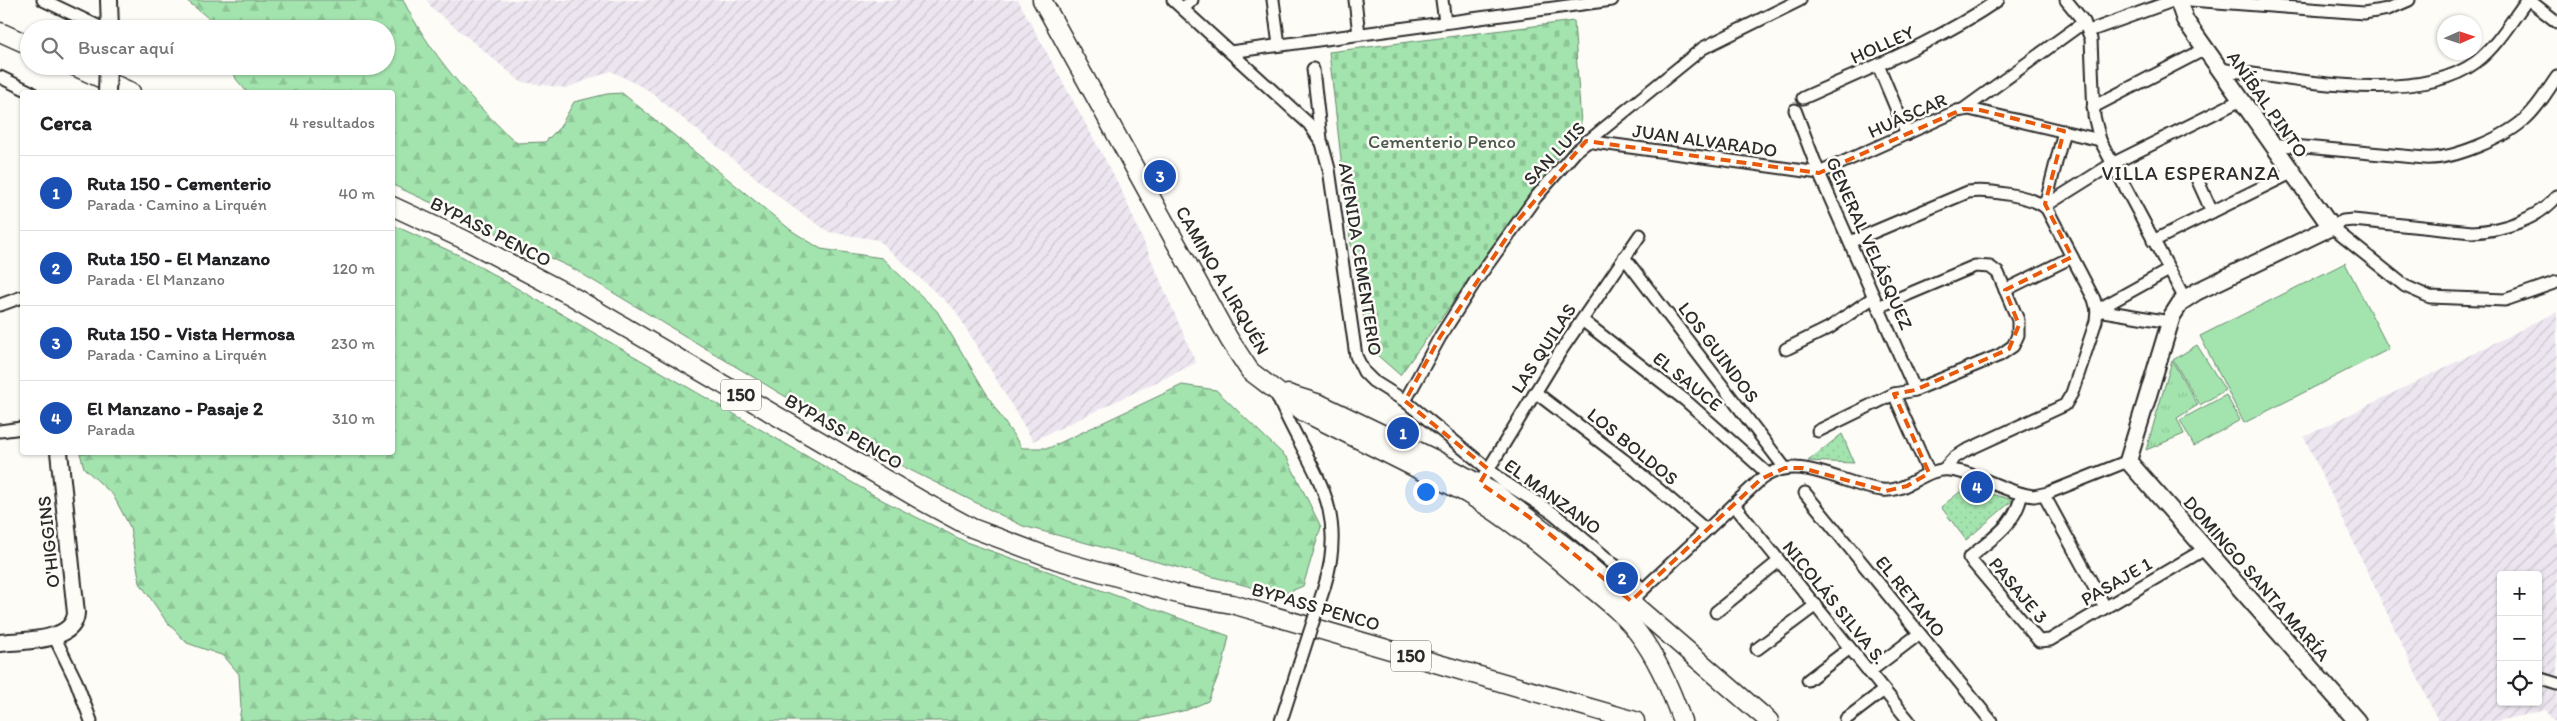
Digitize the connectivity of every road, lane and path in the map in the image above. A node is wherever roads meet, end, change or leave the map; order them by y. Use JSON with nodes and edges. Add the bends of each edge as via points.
{"nodes":[{"id":1,"x":43,"y":0,"type":"edge"},
{"id":2,"x":109,"y":0,"type":"edge"},
{"id":3,"x":1042,"y":0,"type":"edge"},
{"id":4,"x":1173,"y":0,"type":"edge"},
{"id":5,"x":1192,"y":0,"type":"edge"},
{"id":6,"x":1274,"y":0,"type":"edge"},
{"id":7,"x":1355,"y":0,"type":"edge"},
{"id":8,"x":1442,"y":0,"type":"edge"},
{"id":9,"x":1612,"y":0,"type":"edge"},
{"id":10,"x":1800,"y":0,"type":"edge"},
{"id":11,"x":1998,"y":0,"type":"edge"},
{"id":12,"x":2066,"y":0,"type":"edge"},
{"id":13,"x":2176,"y":0,"type":"edge"},
{"id":14,"x":2190,"y":0,"type":"edge"},
{"id":15,"x":2409,"y":0,"type":"edge"},
{"id":16,"x":2528,"y":0,"type":"edge"},
{"id":17,"x":1597,"y":1,"type":"edge"},
{"id":18,"x":1523,"y":6,"type":"edge"},
{"id":19,"x":1183,"y":9,"type":"junction"},
{"id":20,"x":85,"y":20,"type":"edge"},
{"id":21,"x":110,"y":20,"type":"edge"},
{"id":22,"x":1445,"y":22,"type":"junction"},
{"id":23,"x":2557,"y":22,"type":"edge"},
{"id":24,"x":2086,"y":26,"type":"junction"},
{"id":25,"x":0,"y":32,"type":"edge"},
{"id":26,"x":1359,"y":34,"type":"junction"},
{"id":27,"x":20,"y":41,"type":"edge"},
{"id":28,"x":1279,"y":45,"type":"junction"},
{"id":29,"x":2205,"y":49,"type":"junction"},
{"id":30,"x":1230,"y":52,"type":"junction"},
{"id":31,"x":1878,"y":65,"type":"junction"},
{"id":32,"x":1313,"y":68,"type":"dead end"},
{"id":33,"x":2219,"y":69,"type":"junction"},
{"id":34,"x":94,"y":75,"type":"edge"},
{"id":35,"x":108,"y":75,"type":"edge"},
{"id":36,"x":0,"y":77,"type":"edge"},
{"id":37,"x":2557,"y":78,"type":"edge"},
{"id":38,"x":27,"y":90,"type":"edge"},
{"id":39,"x":107,"y":90,"type":"edge"},
{"id":40,"x":127,"y":90,"type":"edge"},
{"id":41,"x":1803,"y":98,"type":"dead end"},
{"id":42,"x":2241,"y":100,"type":"junction"},
{"id":43,"x":2094,"y":107,"type":"junction"},
{"id":44,"x":1963,"y":109,"type":"junction"},
{"id":45,"x":1795,"y":110,"type":"dead end"},
{"id":46,"x":2064,"y":131,"type":"junction"},
{"id":47,"x":1907,"y":134,"type":"junction"},
{"id":48,"x":2100,"y":140,"type":"junction"},
{"id":49,"x":1586,"y":142,"type":"junction"},
{"id":50,"x":1322,"y":143,"type":"junction"},
{"id":51,"x":2271,"y":144,"type":"junction"},
{"id":52,"x":2112,"y":164,"type":"junction"},
{"id":53,"x":1819,"y":173,"type":"junction"},
{"id":54,"x":2292,"y":173,"type":"junction"},
{"id":55,"x":2197,"y":179,"type":"dead end"},
{"id":56,"x":2557,"y":196,"type":"edge"},
{"id":57,"x":2045,"y":206,"type":"junction"},
{"id":58,"x":395,"y":207,"type":"edge"},
{"id":59,"x":2212,"y":212,"type":"junction"},
{"id":60,"x":2331,"y":227,"type":"junction"},
{"id":61,"x":1640,"y":234,"type":"dead end"},
{"id":62,"x":2153,"y":240,"type":"junction"},
{"id":63,"x":1850,"y":242,"type":"junction"},
{"id":64,"x":2072,"y":256,"type":"junction"},
{"id":65,"x":1624,"y":257,"type":"junction"},
{"id":66,"x":2169,"y":270,"type":"junction"},
{"id":67,"x":2557,"y":282,"type":"edge"},
{"id":68,"x":2005,"y":290,"type":"junction"},
{"id":69,"x":20,"y":297,"type":"edge"},
{"id":70,"x":2185,"y":299,"type":"junction"},
{"id":71,"x":1876,"y":302,"type":"junction"},
{"id":72,"x":0,"y":305,"type":"edge"},
{"id":73,"x":2097,"y":310,"type":"junction"},
{"id":74,"x":1582,"y":320,"type":"junction"},
{"id":75,"x":2170,"y":322,"type":"junction"},
{"id":76,"x":1786,"y":349,"type":"dead end"},
{"id":77,"x":1275,"y":390,"type":"junction"},
{"id":78,"x":1915,"y":390,"type":"junction"},
{"id":79,"x":1535,"y":392,"type":"junction"},
{"id":80,"x":1894,"y":394,"type":"junction"},
{"id":81,"x":1404,"y":401,"type":"junction"},
{"id":82,"x":20,"y":428,"type":"edge"},
{"id":83,"x":0,"y":431,"type":"edge"},
{"id":84,"x":1818,"y":431,"type":"dead end"},
{"id":85,"x":59,"y":455,"type":"edge"},
{"id":86,"x":2128,"y":461,"type":"junction"},
{"id":87,"x":1785,"y":468,"type":"junction"},
{"id":88,"x":1944,"y":469,"type":"junction"},
{"id":89,"x":1929,"y":473,"type":"junction"},
{"id":90,"x":1768,"y":474,"type":"junction"},
{"id":91,"x":1484,"y":476,"type":"junction"},
{"id":92,"x":1804,"y":493,"type":"dead end"},
{"id":93,"x":2022,"y":494,"type":"junction"},
{"id":94,"x":2044,"y":495,"type":"junction"},
{"id":95,"x":1734,"y":505,"type":"junction"},
{"id":96,"x":1706,"y":530,"type":"junction"},
{"id":97,"x":2205,"y":549,"type":"junction"},
{"id":98,"x":1780,"y":561,"type":"junction"},
{"id":99,"x":1644,"y":589,"type":"junction"},
{"id":100,"x":1185,"y":596,"type":"junction"},
{"id":101,"x":1630,"y":602,"type":"junction"},
{"id":102,"x":1816,"y":606,"type":"junction"},
{"id":103,"x":2105,"y":607,"type":"junction"},
{"id":104,"x":1716,"y":612,"type":"dead end"},
{"id":105,"x":1919,"y":634,"type":"junction"},
{"id":106,"x":54,"y":636,"type":"junction"},
{"id":107,"x":2043,"y":642,"type":"joint"},
{"id":108,"x":0,"y":643,"type":"edge"},
{"id":109,"x":1850,"y":648,"type":"junction"},
{"id":110,"x":1757,"y":649,"type":"dead end"},
{"id":111,"x":1869,"y":672,"type":"junction"},
{"id":112,"x":2542,"y":679,"type":"edge"},
{"id":113,"x":1808,"y":680,"type":"dead end"},
{"id":114,"x":2557,"y":684,"type":"edge"},
{"id":115,"x":1884,"y":690,"type":"junction"},
{"id":116,"x":1846,"y":719,"type":"dead end"},
{"id":117,"x":91,"y":721,"type":"edge"},
{"id":118,"x":1281,"y":721,"type":"edge"},
{"id":119,"x":1601,"y":721,"type":"edge"},
{"id":120,"x":1635,"y":721,"type":"edge"},
{"id":121,"x":1682,"y":721,"type":"edge"},
{"id":122,"x":1769,"y":721,"type":"edge"},
{"id":123,"x":1909,"y":721,"type":"edge"},
{"id":124,"x":1991,"y":721,"type":"edge"},
{"id":125,"x":2357,"y":721,"type":"edge"}],
"edges":[{"from":1,"to":20,"type":"street"},
{"from":2,"to":21,"type":"street"},
{"from":3,"to":77,"type":"main road","name":"CAMINO A LIRQUÉN","via":[[1239,356],[1250,370]]},
{"from":4,"to":19,"type":"street","name":"AVENIDA CEMENTERIO"},
{"from":5,"to":19,"type":"street"},
{"from":6,"to":28,"type":"street"},
{"from":7,"to":26,"type":"street"},
{"from":8,"to":22,"type":"street"},
{"from":9,"to":17,"type":"street"},
{"from":10,"to":49,"type":"street","name":"SAN LUIS","via":[[1703,48]]},
{"from":11,"to":31,"type":"street","name":"HOLLEY","via":[[1944,34]]},
{"from":12,"to":24,"type":"street"},
{"from":13,"to":24,"type":"street"},
{"from":13,"to":29,"type":"street","name":"ANÍBAL PINTO"},
{"from":14,"to":15,"type":"street","via":[[2364,13],[2388,10]]},
{"from":16,"to":23,"type":"street"},
{"from":16,"to":33,"type":"street","via":[[2491,48],[2475,63],[2423,84],[2348,84]]},
{"from":17,"to":18,"type":"street"},
{"from":18,"to":22,"type":"street"},
{"from":19,"to":30,"type":"street","name":"AVENIDA CEMENTERIO"},
{"from":22,"to":26,"type":"street"},
{"from":24,"to":43,"type":"street","via":[[2092,46]]},
{"from":24,"to":44,"type":"street"},
{"from":25,"to":27,"type":"main road"},
{"from":26,"to":28,"type":"street"},
{"from":28,"to":30,"type":"street"},
{"from":29,"to":33,"type":"street","name":"ANÍBAL PINTO"},
{"from":29,"to":43,"type":"street"},
{"from":30,"to":50,"type":"street","name":"AVENIDA CEMENTERIO","via":[[1309,124]]},
{"from":31,"to":41,"type":"street","name":"HOLLEY"},
{"from":31,"to":47,"type":"street"},
{"from":32,"to":50,"type":"street","name":"AVENIDA CEMENTERIO"},
{"from":33,"to":42,"type":"street","name":"ANÍBAL PINTO"},
{"from":34,"to":40,"type":"main road"},
{"from":35,"to":39,"type":"street","bridge":true},
{"from":36,"to":38,"type":"street"},
{"from":37,"to":51,"type":"street","via":[[2534,110],[2515,127],[2444,158]]},
{"from":42,"to":51,"type":"street","name":"ANÍBAL PINTO"},
{"from":42,"to":52,"type":"street"},
{"from":43,"to":48,"type":"street"},
{"from":44,"to":46,"type":"street","name":"HUÁSCAR","via":[[1980,110]]},
{"from":44,"to":47,"type":"street","name":"HUÁSCAR"},
{"from":45,"to":53,"type":"street","name":"GENERAL VELÁSQUEZ"},
{"from":46,"to":48,"type":"street","name":"HUÁSCAR"},
{"from":46,"to":57,"type":"street"},
{"from":47,"to":53,"type":"street","name":"HUÁSCAR"},
{"from":48,"to":52,"type":"street"},
{"from":49,"to":53,"type":"street","name":"JUAN ALVARADO"},
{"from":49,"to":81,"type":"street","name":"SAN LUIS","via":[[1559,169],[1519,219],[1440,337]]},
{"from":50,"to":81,"type":"street","name":"AVENIDA CEMENTERIO","via":[[1339,228],[1358,362],[1368,377]]},
{"from":51,"to":54,"type":"street","name":"ANÍBAL PINTO"},
{"from":52,"to":57,"type":"street"},
{"from":52,"to":62,"type":"street"},
{"from":53,"to":63,"type":"street","name":"GENERAL VELÁSQUEZ"},
{"from":54,"to":59,"type":"street"},
{"from":54,"to":60,"type":"street","name":"ANÍBAL PINTO"},
{"from":55,"to":59,"type":"street"},
{"from":56,"to":60,"type":"street","via":[[2541,211],[2488,231],[2353,220]]},
{"from":57,"to":63,"type":"street","via":[[2035,200],[1968,192]]},
{"from":57,"to":64,"type":"street"},
{"from":58,"to":100,"type":"main road","name":"BYPASS PENCO","number":"150","via":[[570,295],[972,528],[1040,554]]},
{"from":59,"to":62,"type":"street"},
{"from":60,"to":67,"type":"street","via":[[2405,286],[2430,297],[2505,300]]},
{"from":60,"to":70,"type":"street"},
{"from":61,"to":65,"type":"street","name":"LAS QUILAS"},
{"from":62,"to":66,"type":"street"},
{"from":63,"to":71,"type":"street","name":"GENERAL VELÁSQUEZ"},
{"from":64,"to":68,"type":"street"},
{"from":64,"to":73,"type":"street"},
{"from":65,"to":74,"type":"street","name":"LAS QUILAS"},
{"from":65,"to":87,"type":"street","name":"LOS GUINDOS"},
{"from":66,"to":70,"type":"street"},
{"from":66,"to":73,"type":"street"},
{"from":68,"to":71,"type":"street","via":[[1994,270],[1980,266]]},
{"from":68,"to":78,"type":"street","via":[[2018,320],[2018,335],[2013,346],[2000,355]]},
{"from":69,"to":72,"type":"street"},
{"from":70,"to":75,"type":"street","via":[[2174,311]]},
{"from":71,"to":76,"type":"street"},
{"from":71,"to":78,"type":"street","name":"GENERAL VELÁSQUEZ"},
{"from":73,"to":75,"type":"street"},
{"from":73,"to":88,"type":"street","via":[[2072,393],[2065,405],[1965,451]]},
{"from":74,"to":79,"type":"street","name":"LAS QUILAS"},
{"from":74,"to":90,"type":"street","name":"EL SAUCE","via":[[1685,400]]},
{"from":75,"to":86,"type":"street"},
{"from":77,"to":91,"type":"main road","name":"CAMINO A LIRQUÉN","via":[[1320,404]]},
{"from":77,"to":118,"type":"street","bridge":true,"via":[[1316,470],[1330,506],[1333,526],[1333,549],[1324,588]]},
{"from":77,"to":121,"type":"main road","name":"CAMINO A LIRQUÉN","via":[[1324,423],[1466,493],[1542,545],[1637,631],[1662,673]]},
{"from":78,"to":80,"type":"street"},
{"from":79,"to":91,"type":"street","name":"LAS QUILAS"},
{"from":79,"to":96,"type":"street","name":"LOS BOLDOS","via":[[1624,460]]},
{"from":80,"to":84,"type":"street"},
{"from":80,"to":89,"type":"street"},
{"from":81,"to":91,"type":"street","name":"AVENIDA CEMENTERIO"},
{"from":82,"to":83,"type":"street"},
{"from":85,"to":106,"type":"street","name":"O'HIGGINS","via":[[76,613],[72,627],[64,634]]},
{"from":86,"to":94,"type":"street"},
{"from":86,"to":97,"type":"street","name":"DOMINGO SANTA MARÍA"},
{"from":87,"to":89,"type":"street","via":[[1809,470],[1886,491],[1907,486]]},
{"from":87,"to":90,"type":"street"},
{"from":88,"to":89,"type":"street"},
{"from":88,"to":93,"type":"street"},
{"from":90,"to":95,"type":"street"},
{"from":91,"to":99,"type":"street","name":"EL MANZANO","via":[[1553,513]]},
{"from":91,"to":101,"type":"main road","name":"CAMINO A LIRQUÉN"},
{"from":92,"to":105,"type":"street","name":"EL RETAMO"},
{"from":93,"to":94,"type":"street"},
{"from":93,"to":107,"type":"street","name":"PASAJE 3","via":[[2010,522],[1969,558],[2036,638]]},
{"from":94,"to":103,"type":"street"},
{"from":95,"to":96,"type":"street"},
{"from":95,"to":98,"type":"street","name":"NICOLÁS SILVA S."},
{"from":96,"to":99,"type":"street"},
{"from":97,"to":103,"type":"street","name":"PASAJE 1"},
{"from":97,"to":125,"type":"street","name":"DOMINGO SANTA MARÍA"},
{"from":98,"to":102,"type":"street","name":"NICOLÁS SILVA S."},
{"from":98,"to":104,"type":"street"},
{"from":99,"to":101,"type":"street"},
{"from":100,"to":119,"type":"main road","name":"BYPASS PENCO","number":"150","via":[[1221,610]]},
{"from":100,"to":120,"type":"main road","name":"BYPASS PENCO","number":"150","via":[[1232,604]]},
{"from":101,"to":122,"type":"main road","name":"CAMINO A LIRQUÉN"},
{"from":102,"to":109,"type":"street","name":"NICOLÁS SILVA S."},
{"from":102,"to":110,"type":"street"},
{"from":103,"to":107,"type":"street","name":"PASAJE 1"},
{"from":105,"to":111,"type":"street"},
{"from":105,"to":124,"type":"street","name":"EL RETAMO"},
{"from":106,"to":108,"type":"street"},
{"from":106,"to":117,"type":"street"},
{"from":109,"to":111,"type":"street","name":"NICOLÁS SILVA S."},
{"from":109,"to":113,"type":"street"},
{"from":111,"to":115,"type":"street","name":"NICOLÁS SILVA S."},
{"from":112,"to":114,"type":"street"},
{"from":115,"to":116,"type":"street"},
{"from":115,"to":123,"type":"street","name":"NICOLÁS SILVA S."}]}
